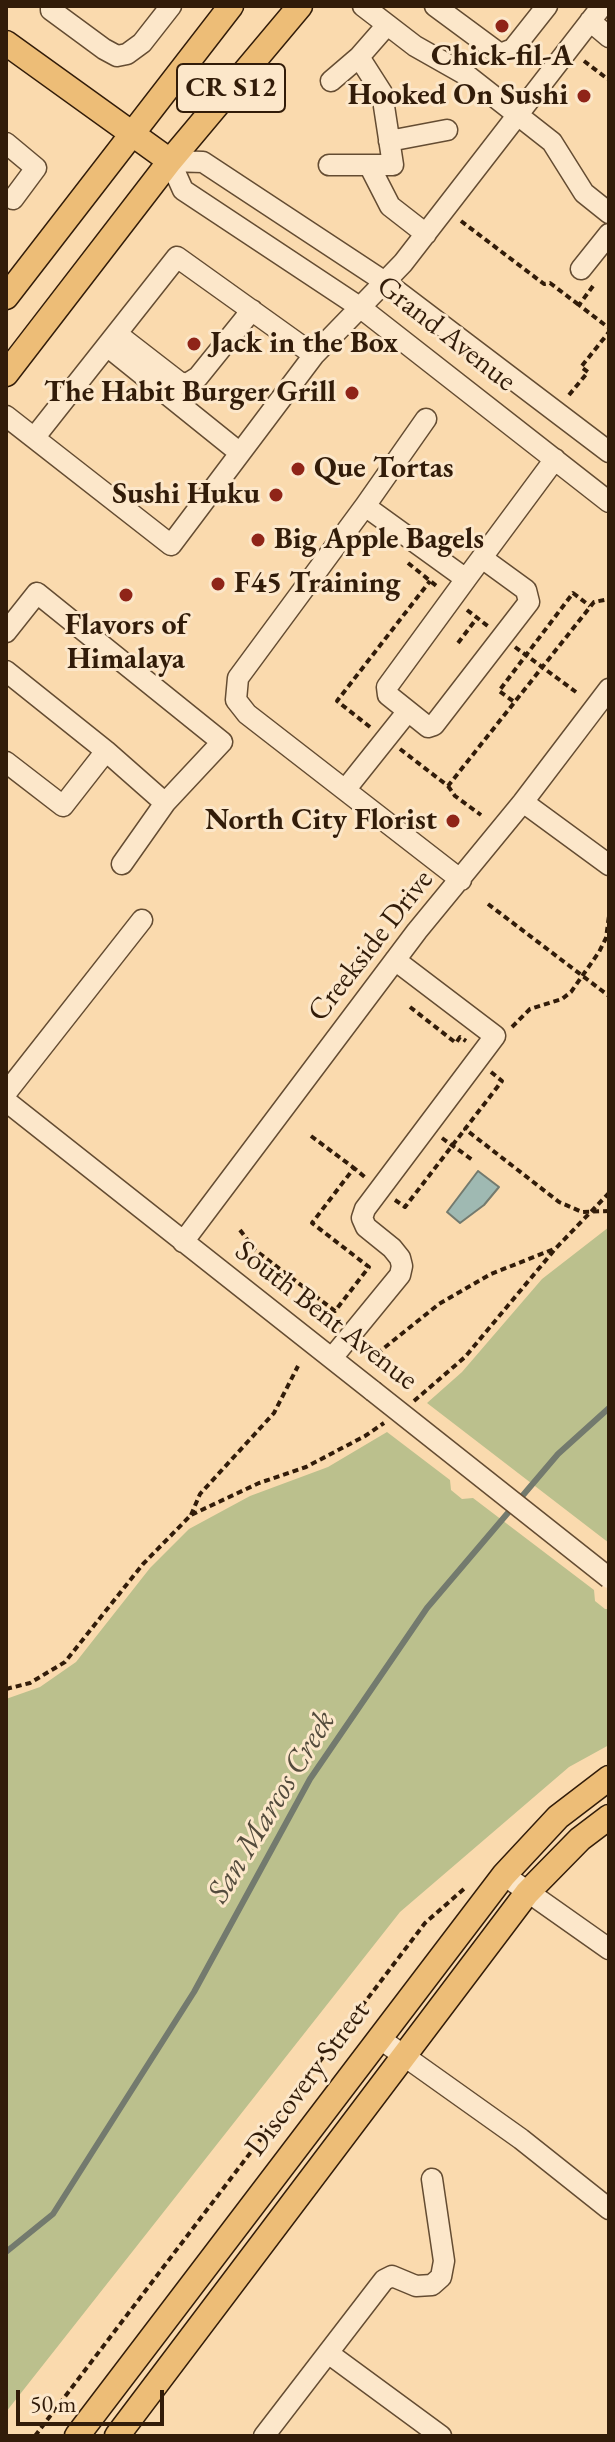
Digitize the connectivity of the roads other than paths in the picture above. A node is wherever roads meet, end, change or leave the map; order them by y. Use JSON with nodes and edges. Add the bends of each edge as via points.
{"nodes":[{"id":1,"x":51,"y":6,"type":"edge"},
{"id":2,"x":171,"y":6,"type":"edge"},
{"id":3,"x":231,"y":6,"type":"edge"},
{"id":4,"x":300,"y":6,"type":"edge"},
{"id":5,"x":363,"y":6,"type":"edge"},
{"id":6,"x":435,"y":6,"type":"edge"},
{"id":7,"x":547,"y":6,"type":"edge"},
{"id":8,"x":596,"y":13,"type":"edge"},
{"id":9,"x":387,"y":25,"type":"junction"},
{"id":10,"x":609,"y":37,"type":"edge"},
{"id":11,"x":6,"y":43,"type":"edge"},
{"id":12,"x":359,"y":57,"type":"junction"},
{"id":13,"x":331,"y":81,"type":"dead end"},
{"id":14,"x":518,"y":115,"type":"junction"},
{"id":15,"x":447,"y":130,"type":"dead end"},
{"id":16,"x":133,"y":133,"type":"junction"},
{"id":17,"x":389,"y":141,"type":"junction"},
{"id":18,"x":6,"y":143,"type":"edge"},
{"id":19,"x":170,"y":161,"type":"junction"},
{"id":20,"x":329,"y":165,"type":"dead end"},
{"id":21,"x":369,"y":165,"type":"junction"},
{"id":22,"x":13,"y":199,"type":"dead end"},
{"id":23,"x":609,"y":213,"type":"edge"},
{"id":24,"x":426,"y":234,"type":"junction"},
{"id":25,"x":609,"y":234,"type":"edge"},
{"id":26,"x":589,"y":275,"type":"road end"},
{"id":27,"x":385,"y":282,"type":"junction"},
{"id":28,"x":8,"y":290,"type":"edge"},
{"id":29,"x":361,"y":308,"type":"junction"},
{"id":30,"x":252,"y":310,"type":"junction"},
{"id":31,"x":112,"y":340,"type":"junction"},
{"id":32,"x":314,"y":355,"type":"junction"},
{"id":33,"x":6,"y":374,"type":"edge"},
{"id":34,"x":6,"y":416,"type":"edge"},
{"id":35,"x":426,"y":419,"type":"dead end"},
{"id":36,"x":34,"y":438,"type":"junction"},
{"id":37,"x":609,"y":452,"type":"edge"},
{"id":38,"x":240,"y":453,"type":"junction"},
{"id":39,"x":555,"y":459,"type":"junction"},
{"id":40,"x":609,"y":502,"type":"edge"},
{"id":41,"x":365,"y":506,"type":"junction"},
{"id":42,"x":482,"y":558,"type":"junction"},
{"id":43,"x":466,"y":579,"type":"junction"},
{"id":44,"x":6,"y":632,"type":"edge"},
{"id":45,"x":6,"y":671,"type":"edge"},
{"id":46,"x":609,"y":689,"type":"edge"},
{"id":47,"x":408,"y":711,"type":"junction"},
{"id":48,"x":106,"y":751,"type":"junction"},
{"id":49,"x":6,"y":762,"type":"edge"},
{"id":50,"x":345,"y":790,"type":"junction"},
{"id":51,"x":523,"y":802,"type":"junction"},
{"id":52,"x":165,"y":803,"type":"junction"},
{"id":53,"x":122,"y":864,"type":"dead end"},
{"id":54,"x":609,"y":865,"type":"edge"},
{"id":55,"x":461,"y":880,"type":"junction"},
{"id":56,"x":142,"y":920,"type":"dead end"},
{"id":57,"x":395,"y":960,"type":"junction"},
{"id":58,"x":6,"y":1093,"type":"edge"},
{"id":59,"x":6,"y":1101,"type":"edge"},
{"id":60,"x":183,"y":1242,"type":"junction"},
{"id":61,"x":332,"y":1358,"type":"junction"},
{"id":62,"x":609,"y":1578,"type":"edge"},
{"id":63,"x":609,"y":1778,"type":"edge"},
{"id":64,"x":609,"y":1817,"type":"edge"},
{"id":65,"x":504,"y":1875,"type":"junction"},
{"id":66,"x":527,"y":1893,"type":"junction"},
{"id":67,"x":609,"y":1949,"type":"edge"},
{"id":68,"x":379,"y":2038,"type":"junction"},
{"id":69,"x":404,"y":2057,"type":"junction"},
{"id":70,"x":432,"y":2179,"type":"dead end"},
{"id":71,"x":609,"y":2209,"type":"edge"},
{"id":72,"x":328,"y":2353,"type":"junction"},
{"id":73,"x":77,"y":2436,"type":"edge"},
{"id":74,"x":117,"y":2436,"type":"edge"},
{"id":75,"x":264,"y":2436,"type":"edge"},
{"id":76,"x":441,"y":2436,"type":"edge"}],
"edges":[{"from":1,"to":2,"type":"street","via":[[117,56],[142,43]]},
{"from":3,"to":16,"type":"main road","number":"CR S12"},
{"from":4,"to":19,"type":"main road","number":"CR S12"},
{"from":5,"to":9,"type":"street"},
{"from":6,"to":7,"type":"street","via":[[500,54],[513,49]]},
{"from":8,"to":10,"type":"street"},
{"from":8,"to":14,"type":"street"},
{"from":9,"to":12,"type":"street"},
{"from":9,"to":14,"type":"street"},
{"from":11,"to":16,"type":"main road","name":"Grand Avenue"},
{"from":12,"to":13,"type":"street"},
{"from":12,"to":17,"type":"street","via":[[382,93]]},
{"from":14,"to":23,"type":"street","via":[[552,142],[584,193]]},
{"from":14,"to":24,"type":"street"},
{"from":15,"to":17,"type":"street"},
{"from":16,"to":19,"type":"main road","name":"Grand Avenue"},
{"from":16,"to":28,"type":"main road","number":"CR S12"},
{"from":17,"to":21,"type":"street","via":[[393,165]]},
{"from":18,"to":22,"type":"street","via":[[36,168]]},
{"from":19,"to":27,"type":"street","name":"Grand Avenue","via":[[203,162]]},
{"from":19,"to":29,"type":"street","name":"Grand Avenue","via":[[183,190]]},
{"from":19,"to":33,"type":"main road","number":"CR S12"},
{"from":20,"to":21,"type":"street"},
{"from":21,"to":24,"type":"street","via":[[390,206]]},
{"from":24,"to":27,"type":"street"},
{"from":25,"to":26,"type":"street"},
{"from":27,"to":29,"type":"street"},
{"from":27,"to":37,"type":"street","name":"Grand Avenue"},
{"from":29,"to":32,"type":"street"},
{"from":29,"to":39,"type":"street","name":"Grand Avenue"},
{"from":30,"to":31,"type":"street","via":[[187,384]]},
{"from":30,"to":31,"type":"street","via":[[177,257]]},
{"from":30,"to":32,"type":"street"},
{"from":31,"to":36,"type":"street"},
{"from":31,"to":38,"type":"street"},
{"from":32,"to":38,"type":"street"},
{"from":34,"to":36,"type":"street"},
{"from":35,"to":41,"type":"street"},
{"from":36,"to":38,"type":"street","via":[[171,545]]},
{"from":39,"to":40,"type":"street","name":"Grand Avenue"},
{"from":39,"to":42,"type":"street"},
{"from":41,"to":43,"type":"street"},
{"from":41,"to":50,"type":"street","via":[[238,678],[236,700]]},
{"from":42,"to":43,"type":"street"},
{"from":42,"to":47,"type":"street","via":[[526,590],[529,602],[434,725],[428,727]]},
{"from":43,"to":47,"type":"street","via":[[387,687],[388,695]]},
{"from":44,"to":52,"type":"street","via":[[37,593],[222,742]]},
{"from":45,"to":48,"type":"street"},
{"from":46,"to":51,"type":"street","name":"Creekside Drive"},
{"from":47,"to":50,"type":"street"},
{"from":48,"to":49,"type":"street","via":[[63,806]]},
{"from":48,"to":52,"type":"street"},
{"from":50,"to":55,"type":"street"},
{"from":51,"to":54,"type":"street"},
{"from":51,"to":55,"type":"street","name":"Creekside Drive"},
{"from":52,"to":53,"type":"street"},
{"from":55,"to":57,"type":"street","name":"Creekside Drive"},
{"from":56,"to":58,"type":"street"},
{"from":57,"to":60,"type":"street","name":"Creekside Drive"},
{"from":57,"to":61,"type":"street","via":[[495,1036],[365,1209],[366,1227],[392,1248],[402,1266]]},
{"from":59,"to":60,"type":"street","name":"South Bent Avenue"},
{"from":60,"to":61,"type":"street","name":"South Bent Avenue"},
{"from":61,"to":62,"type":"street","name":"South Bent Avenue","bridge":true},
{"from":63,"to":65,"type":"main road","name":"Discovery Street","via":[[558,1817]]},
{"from":64,"to":66,"type":"main road"},
{"from":65,"to":66,"type":"street"},
{"from":65,"to":68,"type":"main road","name":"Discovery Street"},
{"from":66,"to":67,"type":"street"},
{"from":66,"to":69,"type":"main road"},
{"from":68,"to":69,"type":"street"},
{"from":68,"to":73,"type":"main road","name":"Discovery Street"},
{"from":69,"to":71,"type":"street"},
{"from":69,"to":74,"type":"main road"},
{"from":70,"to":72,"type":"street","via":[[444,2261],[441,2277],[432,2285],[416,2286],[392,2276],[384,2280]]},
{"from":72,"to":75,"type":"street"},
{"from":72,"to":76,"type":"street"}]}
